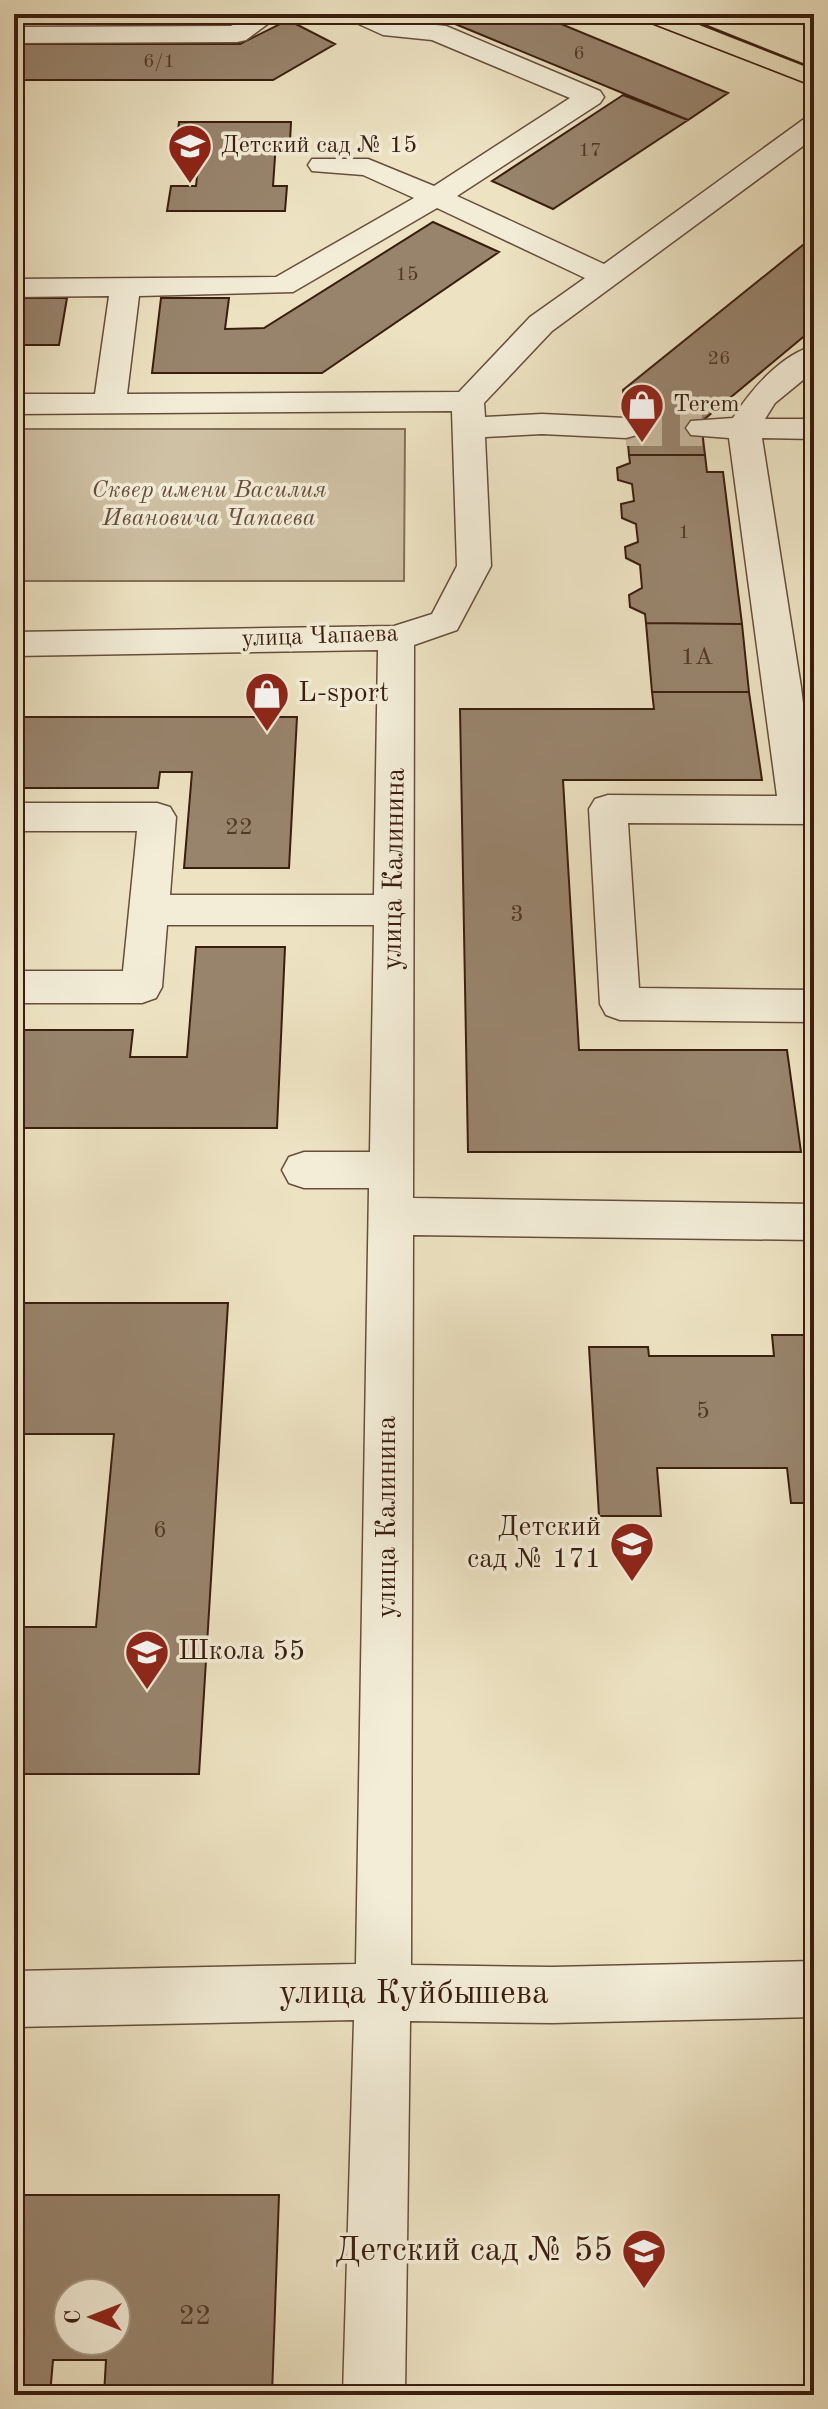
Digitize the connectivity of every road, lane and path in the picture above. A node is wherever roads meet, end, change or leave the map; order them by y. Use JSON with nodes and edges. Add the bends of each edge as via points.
{"nodes":[{"id":1,"x":268,"y":14,"type":"edge"},
{"id":2,"x":359,"y":14,"type":"edge"},
{"id":3,"x":653,"y":14,"type":"edge"},
{"id":4,"x":14,"y":35,"type":"edge"},
{"id":5,"x":814,"y":78,"type":"edge"},
{"id":6,"x":814,"y":125,"type":"edge"},
{"id":7,"x":322,"y":165,"type":"dead end"},
{"id":8,"x":436,"y":197,"type":"junction"},
{"id":9,"x":605,"y":276,"type":"junction"},
{"id":10,"x":14,"y":288,"type":"edge"},
{"id":11,"x":125,"y":288,"type":"junction"},
{"id":12,"x":814,"y":355,"type":"edge"},
{"id":13,"x":14,"y":404,"type":"edge"},
{"id":14,"x":110,"y":404,"type":"junction"},
{"id":15,"x":469,"y":414,"type":"junction"},
{"id":16,"x":744,"y":427,"type":"junction"},
{"id":17,"x":626,"y":428,"type":"tunnel mouth"},
{"id":18,"x":702,"y":428,"type":"tunnel mouth"},
{"id":19,"x":814,"y":429,"type":"edge"},
{"id":20,"x":396,"y":638,"type":"junction"},
{"id":21,"x":14,"y":644,"type":"edge"},
{"id":22,"x":799,"y":687,"type":"edge"},
{"id":23,"x":805,"y":810,"type":"edge"},
{"id":24,"x":14,"y":817,"type":"edge"},
{"id":25,"x":149,"y":910,"type":"junction"},
{"id":26,"x":394,"y":910,"type":"junction"},
{"id":27,"x":14,"y":987,"type":"edge"},
{"id":28,"x":814,"y":1006,"type":"edge"},
{"id":29,"x":304,"y":1170,"type":"dead end"},
{"id":30,"x":390,"y":1193,"type":"junction"},
{"id":31,"x":814,"y":1222,"type":"edge"},
{"id":32,"x":814,"y":1989,"type":"edge"},
{"id":33,"x":383,"y":1993,"type":"junction"},
{"id":34,"x":14,"y":1999,"type":"edge"},
{"id":35,"x":374,"y":2395,"type":"edge"}],
"edges":[{"from":1,"to":4,"type":"street","via":[[237,34]]},
{"from":2,"to":8,"type":"street","via":[[392,29],[437,32],[590,97]]},
{"from":3,"to":5,"type":"main road"},
{"from":6,"to":9,"type":"street"},
{"from":7,"to":8,"type":"street","via":[[368,167]]},
{"from":8,"to":9,"type":"street"},
{"from":8,"to":11,"type":"street","via":[[282,286]]},
{"from":9,"to":15,"type":"street","via":[[541,324]]},
{"from":10,"to":11,"type":"street"},
{"from":11,"to":14,"type":"street"},
{"from":12,"to":16,"type":"street","via":[[762,397]]},
{"from":13,"to":14,"type":"street"},
{"from":14,"to":15,"type":"street"},
{"from":15,"to":17,"type":"street"},
{"from":15,"to":20,"type":"street","name":"улица Чапаева","via":[[474,566],[445,622]]},
{"from":16,"to":18,"type":"street"},
{"from":16,"to":19,"type":"street"},
{"from":16,"to":22,"type":"street"},
{"from":20,"to":21,"type":"street","name":"улица Чапаева"},
{"from":20,"to":26,"type":"street","name":"улица Калинина"},
{"from":22,"to":23,"type":"street"},
{"from":23,"to":28,"type":"street","via":[[608,809],[620,1004]]},
{"from":24,"to":25,"type":"street","via":[[157,817]]},
{"from":25,"to":26,"type":"street"},
{"from":25,"to":27,"type":"street","via":[[142,987]]},
{"from":26,"to":30,"type":"street","name":"улица Калинина"},
{"from":29,"to":30,"type":"street"},
{"from":30,"to":31,"type":"street"},
{"from":30,"to":33,"type":"street","name":"улица Калинина"},
{"from":32,"to":33,"type":"street","name":"улица Куйбышева"},
{"from":33,"to":34,"type":"street","name":"улица Куйбышева"},
{"from":33,"to":35,"type":"street","name":"улица Калинина"}]}
